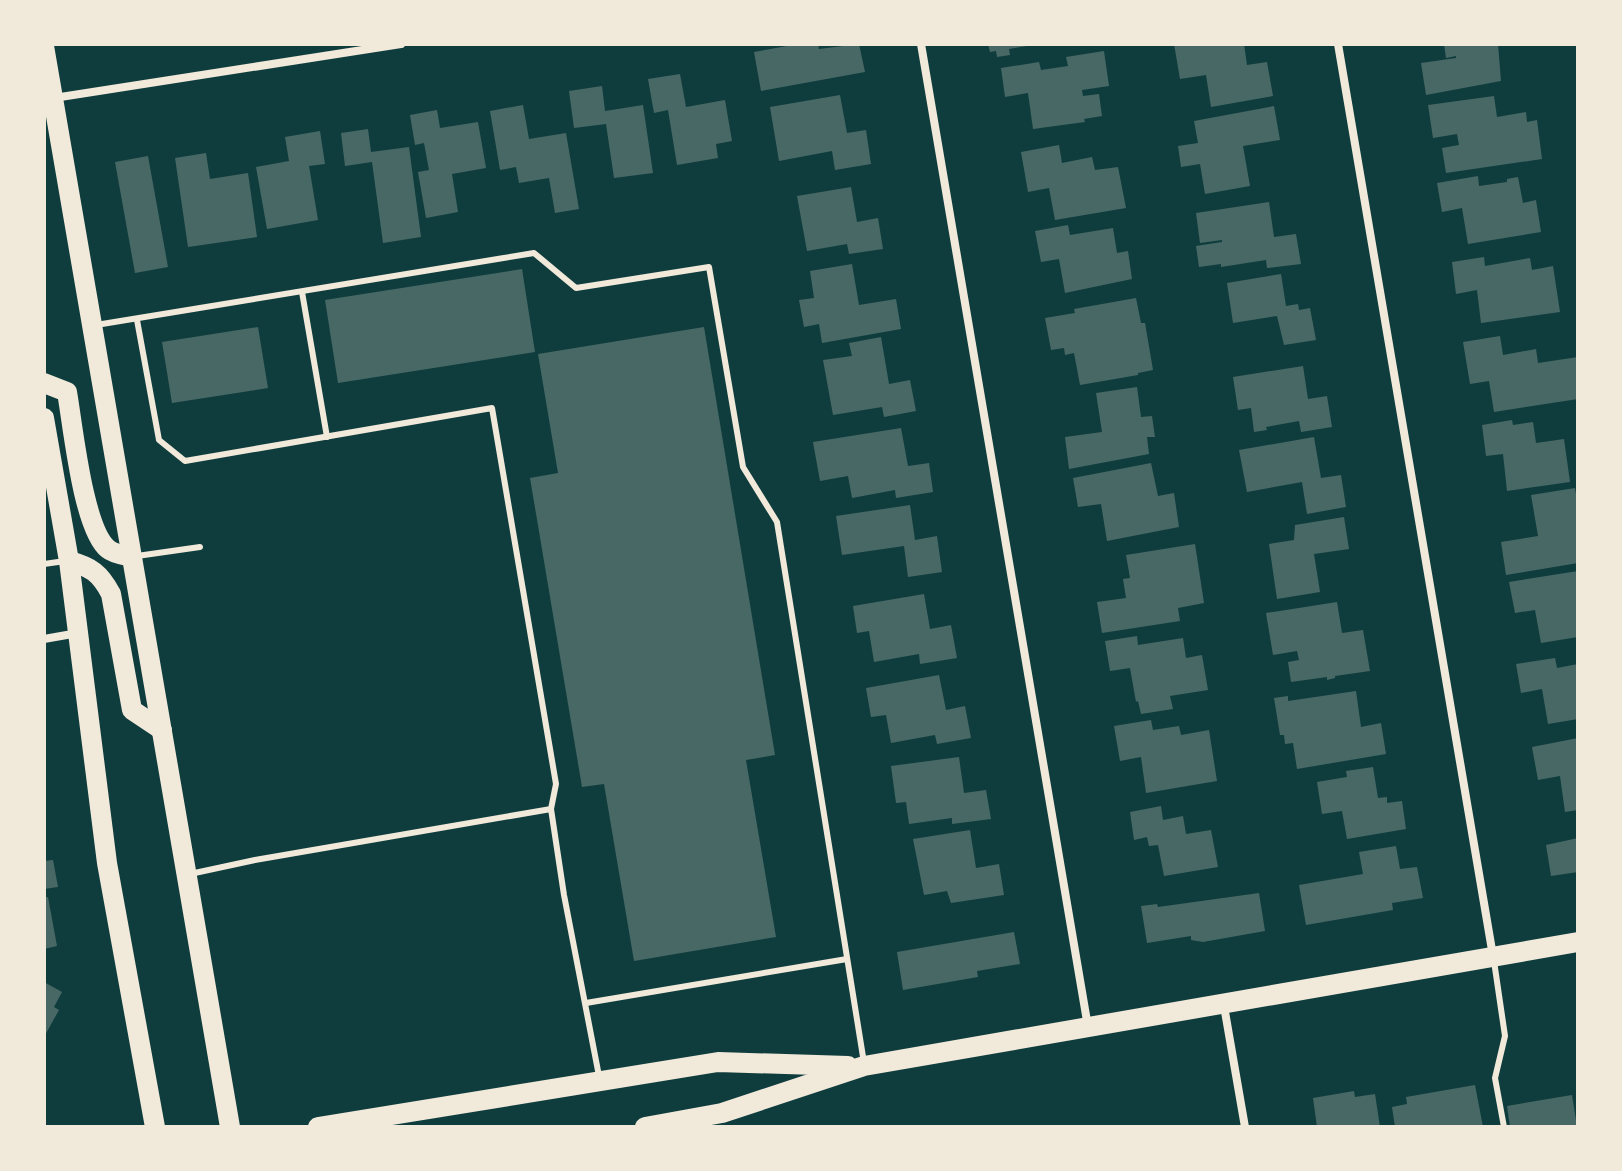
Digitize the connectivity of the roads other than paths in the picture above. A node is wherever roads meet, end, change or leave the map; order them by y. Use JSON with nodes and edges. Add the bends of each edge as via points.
{"nodes":[{"id":1,"x":401,"y":44,"type":"edge"},
{"id":2,"x":921,"y":44,"type":"edge"},
{"id":3,"x":1338,"y":44,"type":"edge"},
{"id":4,"x":44,"y":46,"type":"edge"},
{"id":5,"x":48,"y":99,"type":"edge"},
{"id":6,"x":302,"y":292,"type":"junction"},
{"id":7,"x":137,"y":320,"type":"junction"},
{"id":8,"x":92,"y":325,"type":"junction"},
{"id":9,"x":44,"y":383,"type":"edge"},
{"id":10,"x":44,"y":418,"type":"edge"},
{"id":11,"x":327,"y":437,"type":"junction"},
{"id":12,"x":200,"y":547,"type":"dead end"},
{"id":13,"x":132,"y":557,"type":"junction"},
{"id":14,"x":69,"y":561,"type":"junction"},
{"id":15,"x":44,"y":564,"type":"edge"},
{"id":16,"x":79,"y":633,"type":"junction"},
{"id":17,"x":44,"y":639,"type":"edge"},
{"id":18,"x":162,"y":730,"type":"junction"},
{"id":19,"x":551,"y":809,"type":"junction"},
{"id":20,"x":187,"y":875,"type":"junction"},
{"id":21,"x":1578,"y":942,"type":"edge"},
{"id":22,"x":1493,"y":957,"type":"junction"},
{"id":23,"x":847,"y":959,"type":"junction"},
{"id":24,"x":586,"y":1003,"type":"junction"},
{"id":25,"x":1224,"y":1003,"type":"junction"},
{"id":26,"x":1088,"y":1028,"type":"junction"},
{"id":27,"x":864,"y":1066,"type":"junction"},
{"id":28,"x":600,"y":1080,"type":"junction"},
{"id":29,"x":155,"y":1127,"type":"edge"},
{"id":30,"x":230,"y":1127,"type":"edge"},
{"id":31,"x":318,"y":1127,"type":"edge"},
{"id":32,"x":645,"y":1127,"type":"edge"},
{"id":33,"x":1245,"y":1127,"type":"edge"},
{"id":34,"x":1504,"y":1127,"type":"edge"}],
"edges":[{"from":1,"to":5,"type":"street"},
{"from":2,"to":26,"type":"street"},
{"from":3,"to":22,"type":"street"},
{"from":4,"to":5,"type":"main road"},
{"from":5,"to":8,"type":"main road"},
{"from":6,"to":7,"type":"lane"},
{"from":6,"to":11,"type":"lane"},
{"from":6,"to":23,"type":"lane","via":[[534,253],[576,288],[709,267],[743,467],[777,522]]},
{"from":7,"to":8,"type":"lane"},
{"from":7,"to":11,"type":"lane","via":[[159,440],[185,461]]},
{"from":8,"to":13,"type":"main road"},
{"from":9,"to":13,"type":"main road","via":[[67,392],[89,513],[99,539],[110,551]]},
{"from":10,"to":14,"type":"main road"},
{"from":11,"to":19,"type":"lane","via":[[492,408],[556,784]]},
{"from":12,"to":13,"type":"lane"},
{"from":13,"to":18,"type":"main road"},
{"from":14,"to":15,"type":"lane"},
{"from":14,"to":16,"type":"main road"},
{"from":14,"to":18,"type":"main road","via":[[93,568],[103,579],[111,594],[132,710]]},
{"from":16,"to":17,"type":"street"},
{"from":16,"to":29,"type":"main road","via":[[107,863]]},
{"from":18,"to":20,"type":"main road"},
{"from":19,"to":20,"type":"lane"},
{"from":19,"to":24,"type":"lane"},
{"from":20,"to":30,"type":"main road"},
{"from":21,"to":22,"type":"main road"},
{"from":22,"to":25,"type":"main road"},
{"from":22,"to":34,"type":"lane","via":[[1505,1036],[1495,1078]]},
{"from":23,"to":24,"type":"lane"},
{"from":23,"to":27,"type":"lane"},
{"from":24,"to":28,"type":"lane"},
{"from":25,"to":26,"type":"main road"},
{"from":25,"to":33,"type":"street"},
{"from":26,"to":27,"type":"main road"},
{"from":27,"to":28,"type":"main road","via":[[718,1062]]},
{"from":27,"to":32,"type":"main road","via":[[722,1113]]},
{"from":28,"to":31,"type":"main road"}]}
